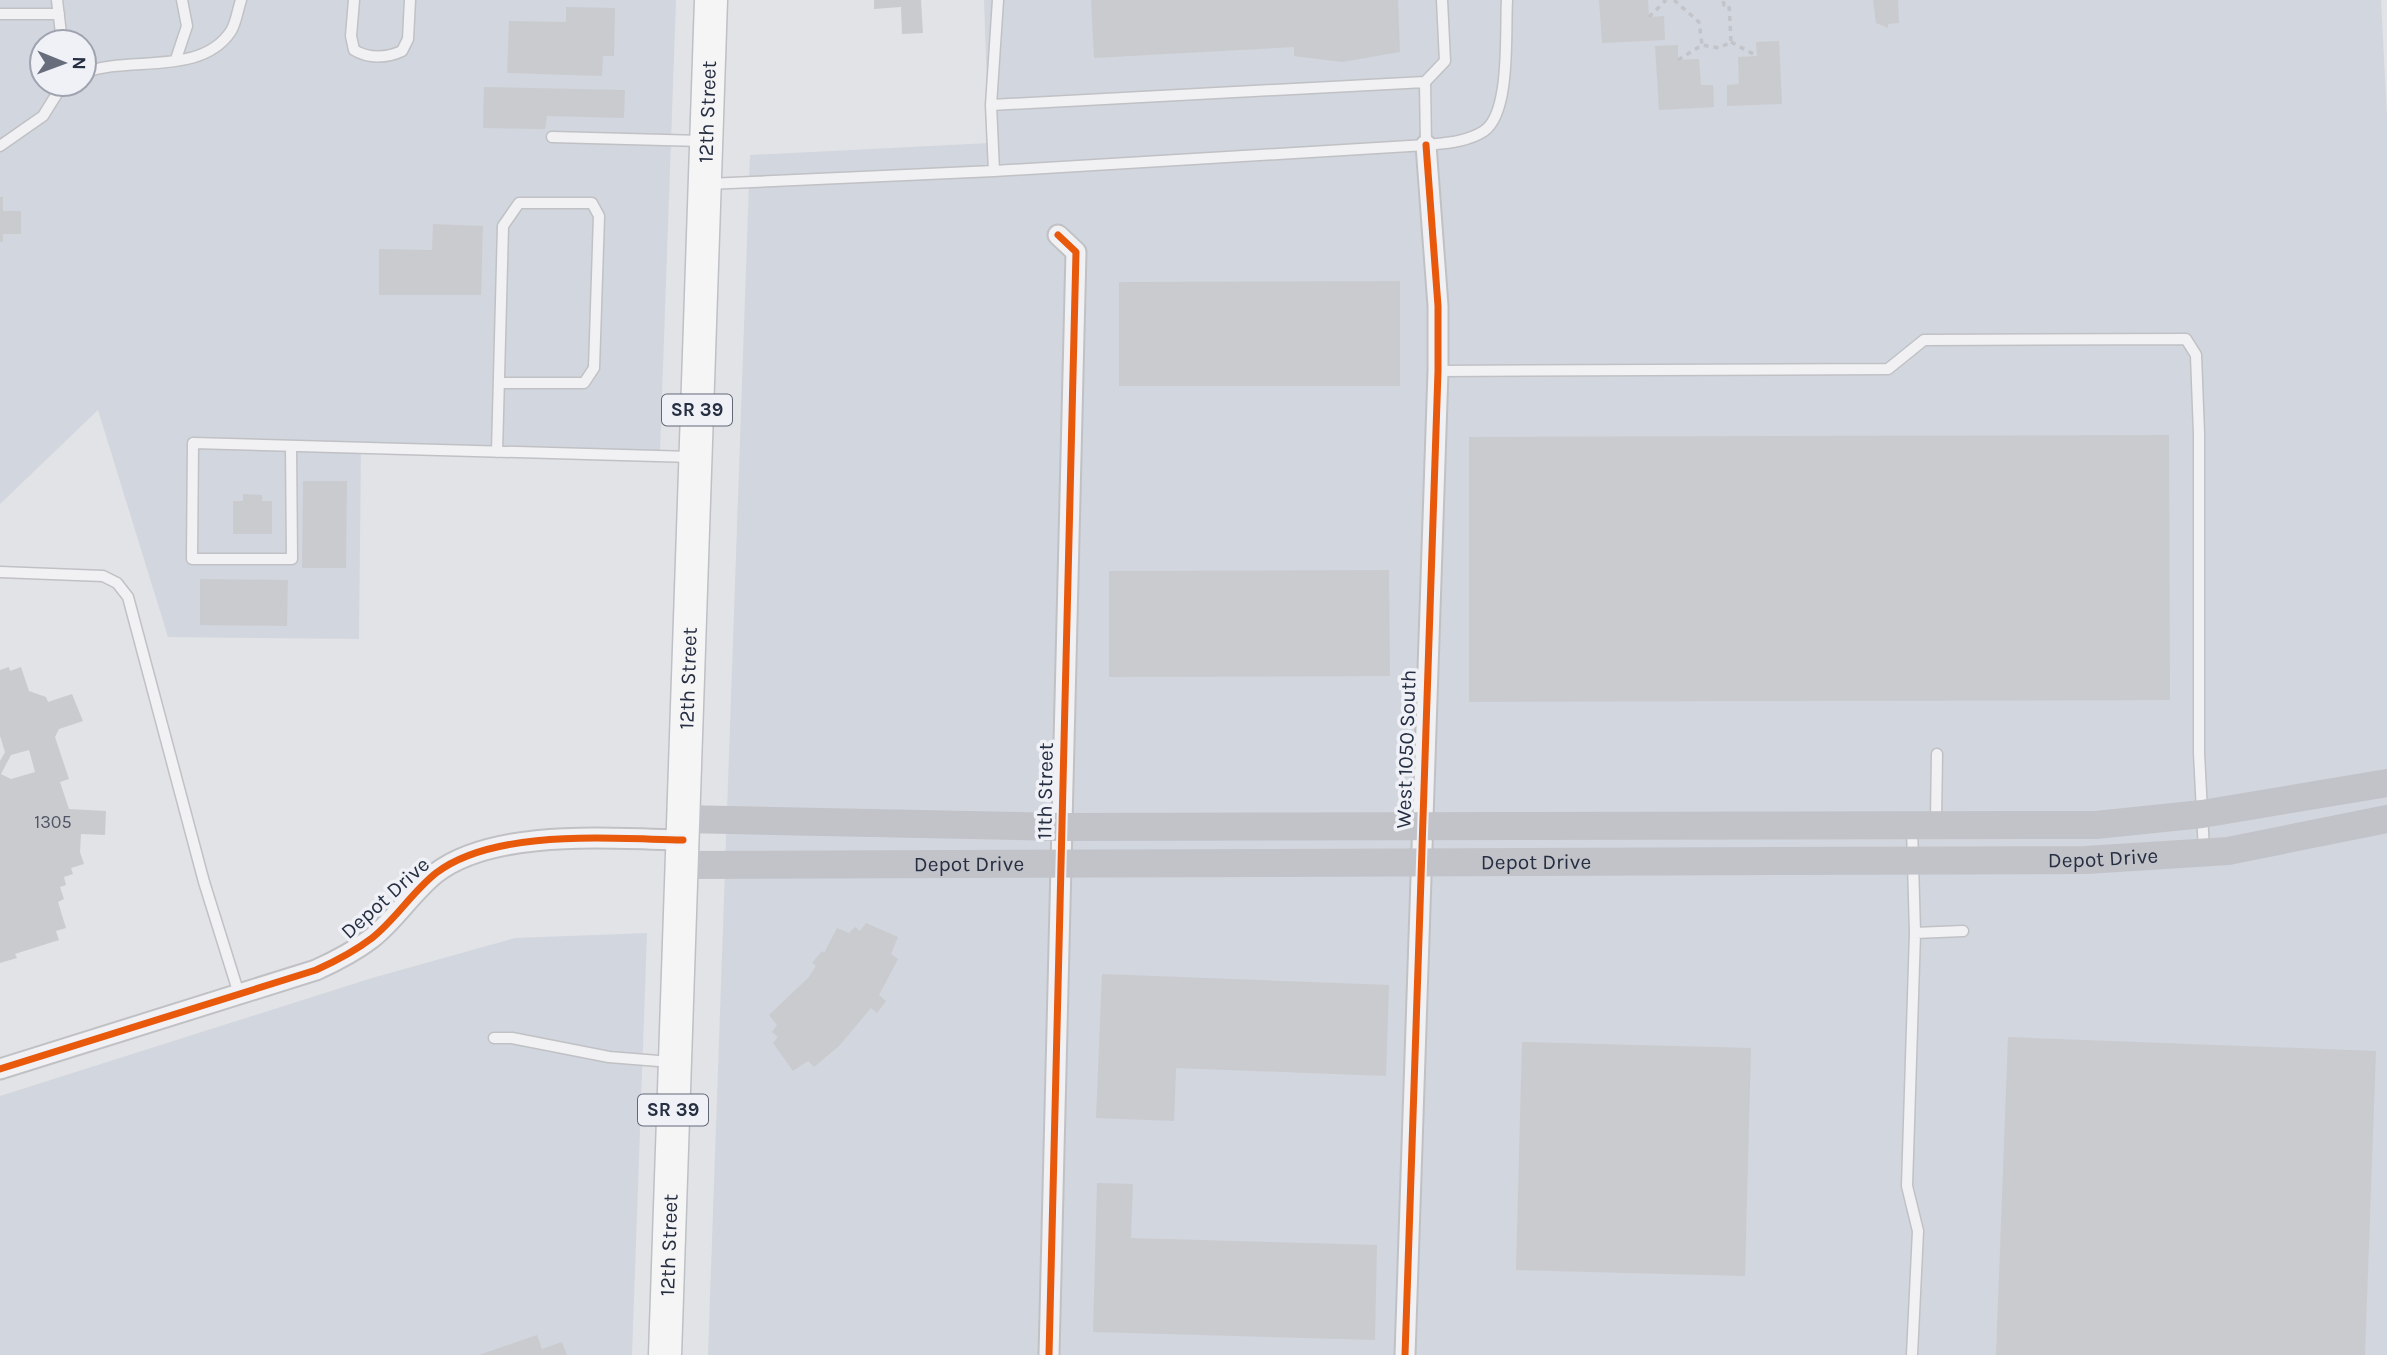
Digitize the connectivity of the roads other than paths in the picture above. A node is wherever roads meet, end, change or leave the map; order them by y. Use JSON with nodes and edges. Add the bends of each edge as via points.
{"nodes":[{"id":1,"x":57,"y":0,"type":"edge"},
{"id":2,"x":182,"y":0,"type":"edge"},
{"id":3,"x":241,"y":0,"type":"edge"},
{"id":4,"x":355,"y":0,"type":"edge"},
{"id":5,"x":410,"y":0,"type":"edge"},
{"id":6,"x":711,"y":0,"type":"edge"},
{"id":7,"x":998,"y":0,"type":"edge"},
{"id":8,"x":1442,"y":0,"type":"edge"},
{"id":9,"x":1507,"y":0,"type":"edge"},
{"id":10,"x":0,"y":14,"type":"edge"},
{"id":11,"x":59,"y":14,"type":"junction"},
{"id":12,"x":60,"y":28,"type":"edge"},
{"id":13,"x":176,"y":59,"type":"junction"},
{"id":14,"x":98,"y":67,"type":"edge"},
{"id":15,"x":1425,"y":82,"type":"junction"},
{"id":16,"x":54,"y":98,"type":"edge"},
{"id":17,"x":991,"y":105,"type":"junction"},
{"id":18,"x":552,"y":136,"type":"dead end"},
{"id":19,"x":706,"y":141,"type":"junction"},
{"id":20,"x":1426,"y":145,"type":"junction"},
{"id":21,"x":0,"y":146,"type":"edge"},
{"id":22,"x":994,"y":171,"type":"junction"},
{"id":23,"x":705,"y":184,"type":"junction"},
{"id":24,"x":1058,"y":235,"type":"dead end"},
{"id":25,"x":1437,"y":370,"type":"junction"},
{"id":26,"x":499,"y":383,"type":"junction"},
{"id":27,"x":291,"y":446,"type":"junction"},
{"id":28,"x":497,"y":452,"type":"junction"},
{"id":29,"x":696,"y":457,"type":"junction"},
{"id":30,"x":0,"y":572,"type":"edge"},
{"id":31,"x":1937,"y":754,"type":"dead end"},
{"id":32,"x":2387,"y":783,"type":"edge"},
{"id":33,"x":2202,"y":814,"type":"junction"},
{"id":34,"x":2387,"y":819,"type":"edge"},
{"id":35,"x":1420,"y":826,"type":"junction"},
{"id":36,"x":1924,"y":826,"type":"junction"},
{"id":37,"x":1061,"y":827,"type":"junction"},
{"id":38,"x":682,"y":841,"type":"junction"},
{"id":39,"x":2204,"y":853,"type":"junction"},
{"id":40,"x":1913,"y":861,"type":"junction"},
{"id":41,"x":1419,"y":863,"type":"junction"},
{"id":42,"x":1061,"y":866,"type":"junction"},
{"id":43,"x":1963,"y":931,"type":"dead end"},
{"id":44,"x":1915,"y":933,"type":"junction"},
{"id":45,"x":239,"y":994,"type":"junction"},
{"id":46,"x":494,"y":1038,"type":"dead end"},
{"id":47,"x":675,"y":1062,"type":"junction"},
{"id":48,"x":0,"y":1069,"type":"edge"},
{"id":49,"x":665,"y":1355,"type":"edge"},
{"id":50,"x":1049,"y":1355,"type":"edge"},
{"id":51,"x":1405,"y":1355,"type":"edge"},
{"id":52,"x":1912,"y":1355,"type":"edge"}],
"edges":[{"from":1,"to":11,"type":"lane"},
{"from":2,"to":13,"type":"lane","via":[[187,26]]},
{"from":3,"to":13,"type":"lane","via":[[231,31],[204,54]]},
{"from":4,"to":5,"type":"lane","via":[[351,36],[355,50],[363,56],[390,57],[402,51],[408,38]]},
{"from":6,"to":19,"type":"main road","name":"12th Street","number":"SR 39"},
{"from":7,"to":17,"type":"lane"},
{"from":8,"to":15,"type":"lane","via":[[1445,61]]},
{"from":9,"to":20,"type":"lane","via":[[1501,106],[1487,129],[1465,140]]},
{"from":10,"to":11,"type":"lane"},
{"from":11,"to":12,"type":"lane"},
{"from":13,"to":14,"type":"lane"},
{"from":15,"to":17,"type":"lane"},
{"from":15,"to":20,"type":"lane"},
{"from":16,"to":21,"type":"lane","via":[[43,116]]},
{"from":17,"to":22,"type":"lane"},
{"from":18,"to":19,"type":"lane"},
{"from":19,"to":23,"type":"main road","name":"12th Street","number":"SR 39"},
{"from":20,"to":22,"type":"lane"},
{"from":20,"to":25,"type":"street","name":"West 1050 South","via":[[1438,306]]},
{"from":22,"to":23,"type":"lane"},
{"from":23,"to":29,"type":"main road","name":"12th Street","number":"SR 39"},
{"from":24,"to":37,"type":"street","name":"11th Street","via":[[1076,252]]},
{"from":25,"to":33,"type":"lane","via":[[1888,369],[1924,340],[2186,339],[2196,355],[2199,434]]},
{"from":25,"to":35,"type":"street","name":"West 1050 South"},
{"from":26,"to":26,"type":"lane","via":[[503,226],[519,203],[592,203],[599,216],[594,368],[583,383]]},
{"from":26,"to":28,"type":"lane"},
{"from":27,"to":27,"type":"lane","via":[[193,443],[192,559],[292,559]]},
{"from":27,"to":28,"type":"lane"},
{"from":28,"to":29,"type":"lane"},
{"from":29,"to":38,"type":"main road","name":"12th Street","number":"SR 39"},
{"from":30,"to":45,"type":"lane","via":[[103,576],[117,583],[128,597]]},
{"from":31,"to":36,"type":"lane"},
{"from":32,"to":33,"type":"main road","name":"Depot Drive"},
{"from":33,"to":36,"type":"main road","name":"Depot Drive","via":[[2096,825]]},
{"from":33,"to":39,"type":"lane"},
{"from":34,"to":39,"type":"main road","name":"Depot Drive"},
{"from":35,"to":36,"type":"main road","name":"Depot Drive"},
{"from":35,"to":37,"type":"main road","name":"Depot Drive"},
{"from":35,"to":41,"type":"street","name":"West 1050 South"},
{"from":36,"to":40,"type":"lane"},
{"from":37,"to":38,"type":"main road","name":"Depot Drive"},
{"from":37,"to":42,"type":"street","name":"11th Street"},
{"from":38,"to":42,"type":"main road","name":"Depot Drive"},
{"from":38,"to":45,"type":"street","name":"Depot Drive","via":[[553,839],[471,856],[440,870],[418,887],[373,937],[344,957]]},
{"from":38,"to":47,"type":"main road","name":"12th Street","number":"SR 39"},
{"from":39,"to":40,"type":"main road","name":"Depot Drive","via":[[2086,860]]},
{"from":40,"to":41,"type":"main road","name":"Depot Drive"},
{"from":40,"to":44,"type":"lane"},
{"from":41,"to":42,"type":"main road","name":"Depot Drive"},
{"from":41,"to":51,"type":"street","name":"West 1050 South"},
{"from":42,"to":50,"type":"street","name":"11th Street"},
{"from":43,"to":44,"type":"lane"},
{"from":44,"to":52,"type":"lane","via":[[1907,1186],[1918,1231]]},
{"from":45,"to":48,"type":"street","name":"Depot Drive"},
{"from":46,"to":47,"type":"lane","via":[[609,1057]]},
{"from":47,"to":49,"type":"main road","name":"12th Street","number":"SR 39"}]}
